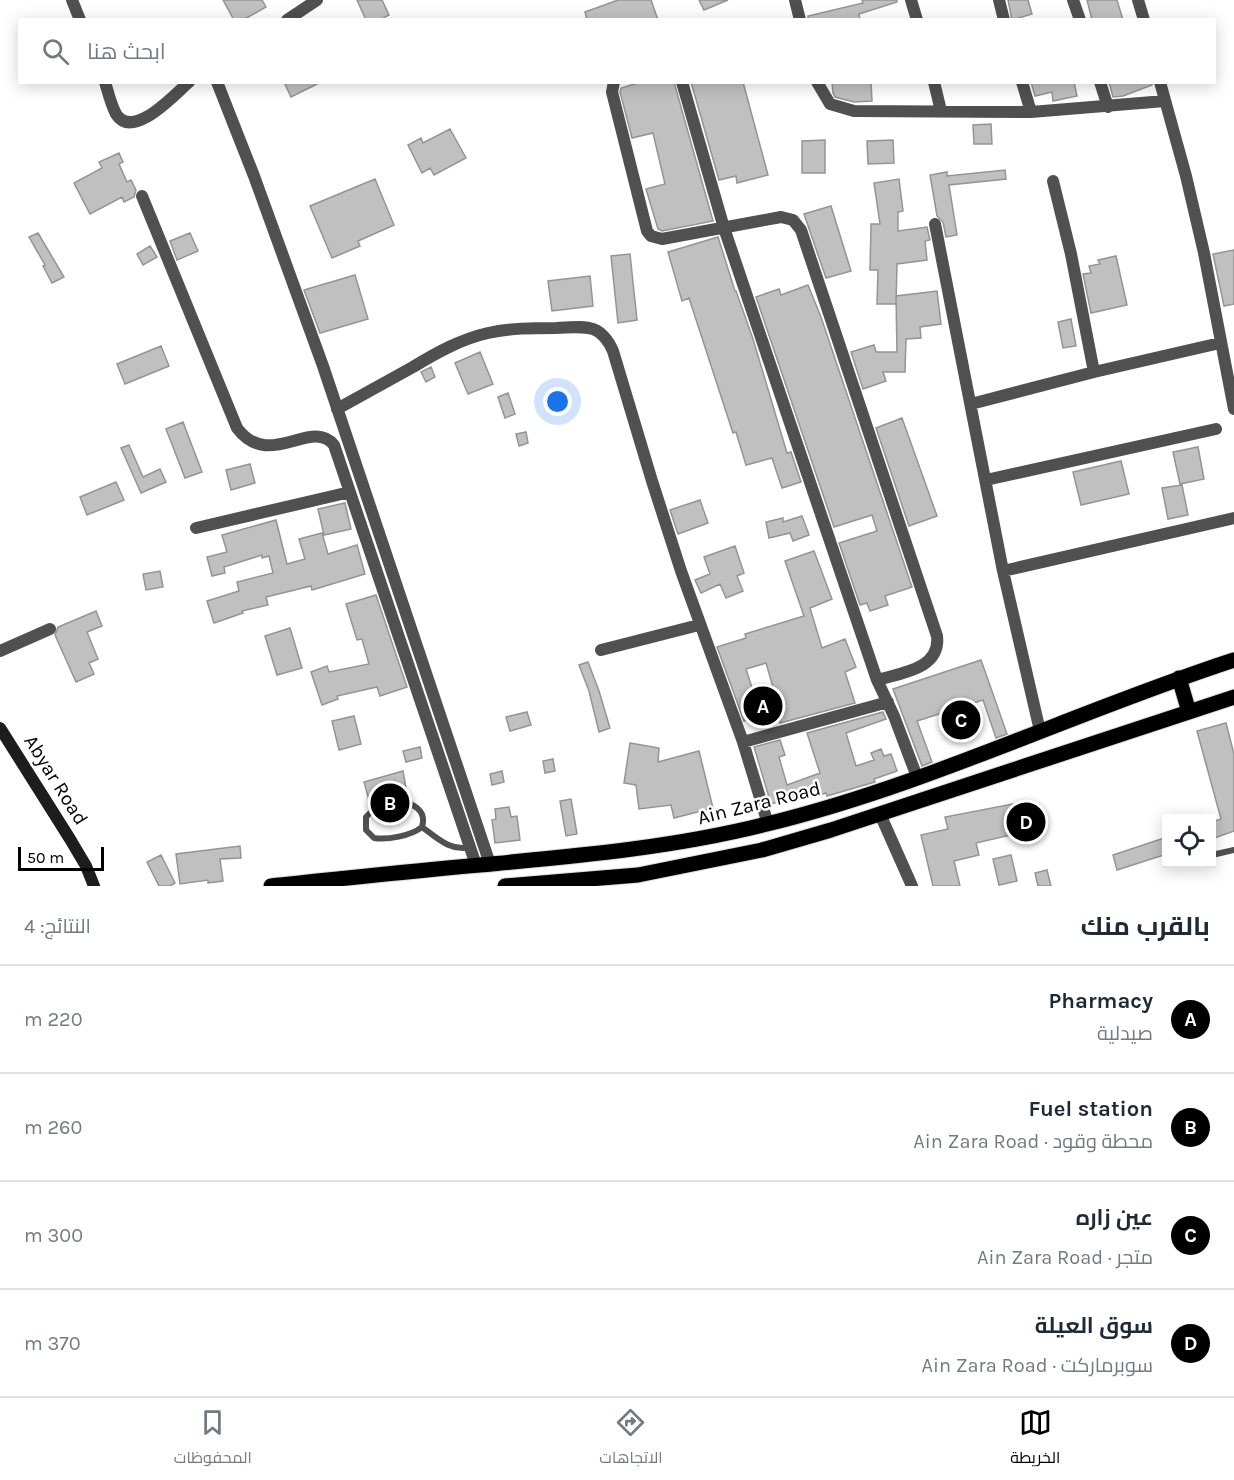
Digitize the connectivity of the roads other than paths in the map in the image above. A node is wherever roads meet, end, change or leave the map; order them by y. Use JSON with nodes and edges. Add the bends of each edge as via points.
{"nodes":[{"id":1,"x":72,"y":0,"type":"edge"},
{"id":2,"x":317,"y":0,"type":"edge"},
{"id":3,"x":795,"y":0,"type":"edge"},
{"id":4,"x":911,"y":0,"type":"edge"},
{"id":5,"x":999,"y":0,"type":"edge"},
{"id":6,"x":1073,"y":0,"type":"edge"},
{"id":7,"x":1138,"y":0,"type":"edge"},
{"id":8,"x":79,"y":18,"type":"edge"},
{"id":9,"x":289,"y":18,"type":"edge"},
{"id":10,"x":800,"y":18,"type":"edge"},
{"id":11,"x":916,"y":18,"type":"edge"},
{"id":12,"x":1004,"y":18,"type":"edge"},
{"id":13,"x":1079,"y":18,"type":"edge"},
{"id":14,"x":1142,"y":18,"type":"edge"},
{"id":15,"x":106,"y":84,"type":"edge"},
{"id":16,"x":187,"y":84,"type":"edge"},
{"id":17,"x":218,"y":84,"type":"edge"},
{"id":18,"x":614,"y":84,"type":"edge"},
{"id":19,"x":683,"y":84,"type":"edge"},
{"id":20,"x":818,"y":84,"type":"edge"},
{"id":21,"x":934,"y":84,"type":"edge"},
{"id":22,"x":1023,"y":84,"type":"edge"},
{"id":23,"x":1101,"y":84,"type":"edge"},
{"id":24,"x":1160,"y":84,"type":"edge"},
{"id":25,"x":1164,"y":101,"type":"junction"},
{"id":26,"x":1107,"y":107,"type":"junction"},
{"id":27,"x":941,"y":111,"type":"junction"},
{"id":28,"x":1031,"y":112,"type":"junction"},
{"id":29,"x":1053,"y":181,"type":"dead end"},
{"id":30,"x":142,"y":196,"type":"dead end"},
{"id":31,"x":935,"y":224,"type":"dead end"},
{"id":32,"x":724,"y":228,"type":"junction"},
{"id":33,"x":1220,"y":343,"type":"junction"},
{"id":34,"x":1094,"y":372,"type":"junction"},
{"id":35,"x":971,"y":404,"type":"junction"},
{"id":36,"x":337,"y":409,"type":"junction"},
{"id":37,"x":1234,"y":409,"type":"edge"},
{"id":38,"x":1216,"y":429,"type":"dead end"},
{"id":39,"x":986,"y":480,"type":"junction"},
{"id":40,"x":350,"y":492,"type":"junction"},
{"id":41,"x":1234,"y":518,"type":"edge"},
{"id":42,"x":196,"y":528,"type":"dead end"},
{"id":43,"x":1003,"y":571,"type":"junction"},
{"id":44,"x":699,"y":625,"type":"junction"},
{"id":45,"x":50,"y":629,"type":"dead end"},
{"id":46,"x":601,"y":650,"type":"dead end"},
{"id":47,"x":0,"y":651,"type":"edge"},
{"id":48,"x":1234,"y":660,"type":"edge"},
{"id":49,"x":1179,"y":678,"type":"junction"},
{"id":50,"x":877,"y":680,"type":"junction"},
{"id":51,"x":1234,"y":697,"type":"edge"},
{"id":52,"x":888,"y":702,"type":"junction"},
{"id":53,"x":1189,"y":712,"type":"junction"},
{"id":54,"x":0,"y":728,"type":"edge"},
{"id":55,"x":1040,"y":730,"type":"junction"},
{"id":56,"x":743,"y":742,"type":"junction"},
{"id":57,"x":916,"y":777,"type":"junction"},
{"id":58,"x":397,"y":803,"type":"dead end"},
{"id":59,"x":382,"y":807,"type":"dead end"},
{"id":60,"x":880,"y":814,"type":"junction"},
{"id":61,"x":768,"y":824,"type":"junction"},
{"id":62,"x":422,"y":827,"type":"junction"},
{"id":63,"x":484,"y":844,"type":"junction"},
{"id":64,"x":471,"y":848,"type":"junction"},
{"id":65,"x":1234,"y":850,"type":"edge"},
{"id":66,"x":1216,"y":854,"type":"edge"},
{"id":67,"x":483,"y":864,"type":"junction"},
{"id":68,"x":600,"y":883,"type":"edge"},
{"id":69,"x":94,"y":886,"type":"edge"},
{"id":70,"x":271,"y":886,"type":"edge"},
{"id":71,"x":506,"y":886,"type":"edge"},
{"id":72,"x":912,"y":886,"type":"edge"}],
"edges":[{"from":1,"to":8,"type":"street"},
{"from":2,"to":9,"type":"street"},
{"from":3,"to":10,"type":"street"},
{"from":4,"to":11,"type":"street"},
{"from":5,"to":12,"type":"street"},
{"from":6,"to":13,"type":"street"},
{"from":7,"to":14,"type":"street"},
{"from":15,"to":16,"type":"street","via":[[116,113],[131,122],[150,117]]},
{"from":17,"to":36,"type":"street"},
{"from":18,"to":32,"type":"street","via":[[612,92],[647,231],[662,239]]},
{"from":19,"to":32,"type":"street"},
{"from":20,"to":27,"type":"street","via":[[830,104],[854,111]]},
{"from":21,"to":27,"type":"street"},
{"from":22,"to":28,"type":"street"},
{"from":23,"to":26,"type":"street"},
{"from":24,"to":25,"type":"street"},
{"from":25,"to":26,"type":"street"},
{"from":25,"to":33,"type":"street","via":[[1191,198]]},
{"from":26,"to":28,"type":"street"},
{"from":27,"to":28,"type":"street"},
{"from":29,"to":34,"type":"street"},
{"from":30,"to":40,"type":"street","via":[[237,428],[250,441],[267,446],[316,436],[326,438],[336,450]]},
{"from":31,"to":35,"type":"street"},
{"from":32,"to":50,"type":"street"},
{"from":32,"to":50,"type":"street","via":[[781,217],[797,223],[863,413],[938,642],[926,664]]},
{"from":33,"to":34,"type":"street"},
{"from":33,"to":37,"type":"street"},
{"from":34,"to":35,"type":"street"},
{"from":35,"to":39,"type":"street"},
{"from":36,"to":44,"type":"street","via":[[461,341],[487,333],[543,328],[600,331],[613,351]]},
{"from":36,"to":63,"type":"street"},
{"from":38,"to":39,"type":"street"},
{"from":39,"to":43,"type":"street"},
{"from":40,"to":42,"type":"street"},
{"from":40,"to":64,"type":"street"},
{"from":41,"to":43,"type":"street"},
{"from":43,"to":55,"type":"street"},
{"from":44,"to":46,"type":"street"},
{"from":44,"to":56,"type":"street"},
{"from":45,"to":47,"type":"street"},
{"from":48,"to":49,"type":"main road","name":"Ain Zara Road"},
{"from":49,"to":53,"type":"main road"},
{"from":49,"to":55,"type":"main road","name":"Ain Zara Road"},
{"from":50,"to":52,"type":"street"},
{"from":51,"to":53,"type":"main road"},
{"from":52,"to":56,"type":"street"},
{"from":52,"to":57,"type":"street"},
{"from":53,"to":60,"type":"main road"},
{"from":54,"to":69,"type":"main road","name":"Abyar Road","via":[[75,847]]},
{"from":55,"to":57,"type":"main road","name":"Ain Zara Road"},
{"from":56,"to":61,"type":"street"},
{"from":57,"to":61,"type":"main road","name":"Ain Zara Road"},
{"from":58,"to":62,"type":"lane","via":[[409,803],[419,809]]},
{"from":59,"to":62,"type":"lane","via":[[366,817],[366,830],[374,838],[410,833]]},
{"from":60,"to":68,"type":"main road","via":[[724,859]]},
{"from":60,"to":72,"type":"street"},
{"from":61,"to":67,"type":"main road","name":"Ain Zara Road","via":[[634,850]]},
{"from":62,"to":64,"type":"lane","via":[[453,848]]},
{"from":63,"to":64,"type":"lane"},
{"from":63,"to":67,"type":"street"},
{"from":64,"to":67,"type":"street"},
{"from":65,"to":66,"type":"lane"},
{"from":67,"to":70,"type":"main road","name":"Ain Zara Road"},
{"from":68,"to":71,"type":"main road"}]}
